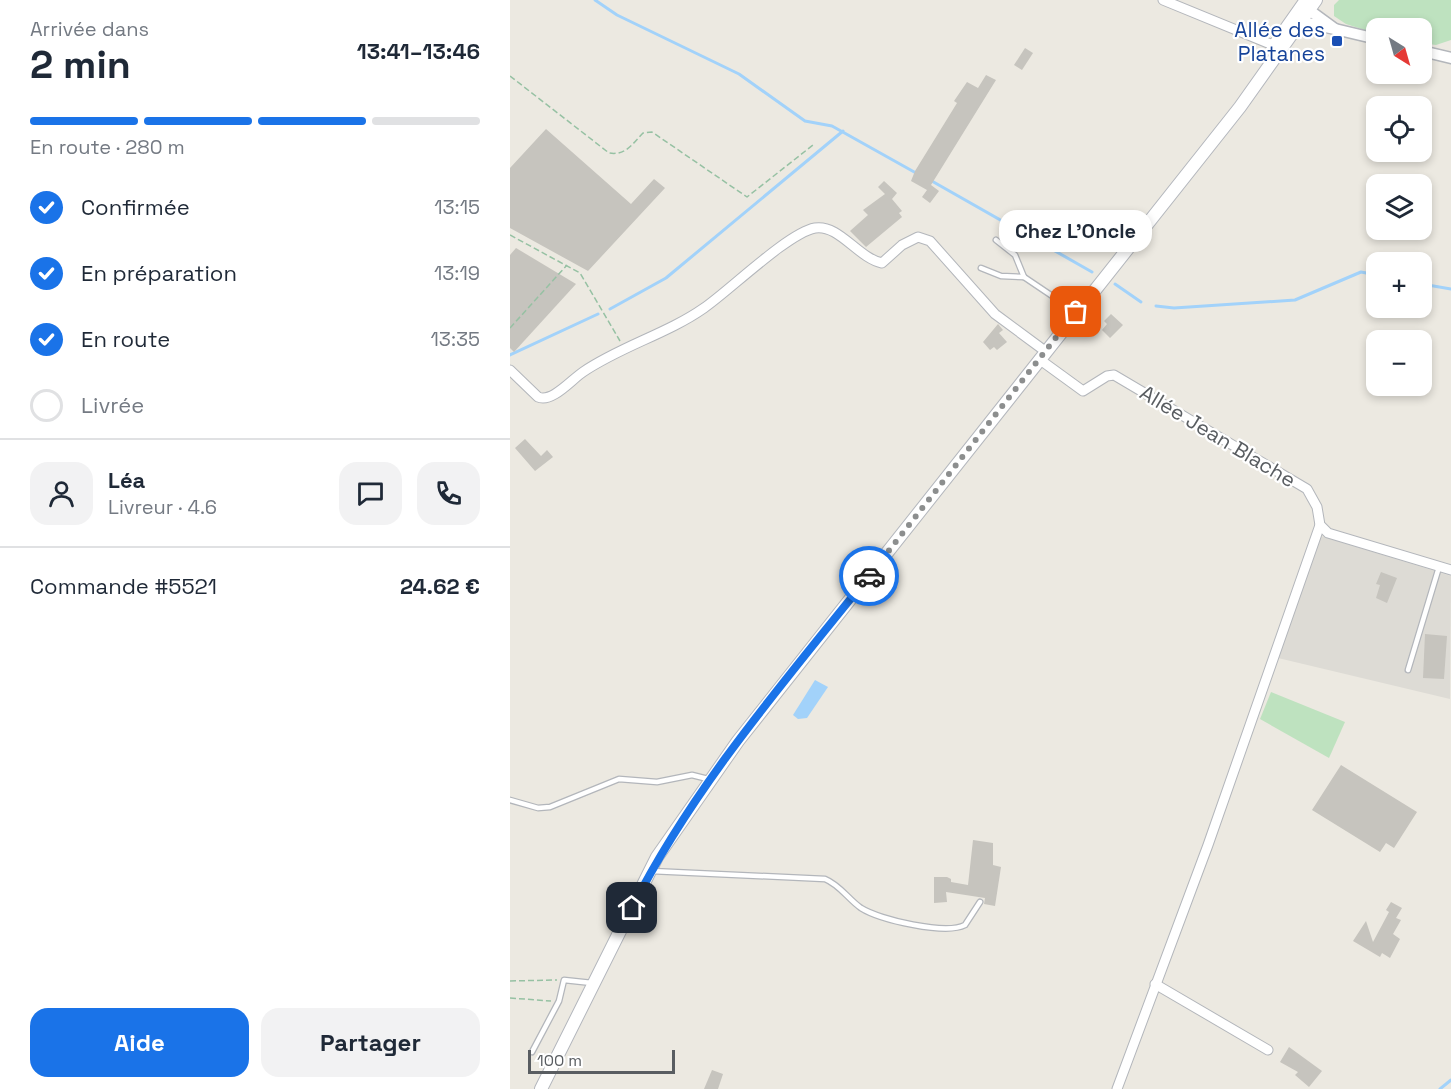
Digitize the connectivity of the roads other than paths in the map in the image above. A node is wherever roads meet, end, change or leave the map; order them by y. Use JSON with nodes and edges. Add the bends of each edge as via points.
{"nodes":[{"id":1,"x":1162,"y":0,"type":"edge"},
{"id":2,"x":1306,"y":8,"type":"edge"},
{"id":3,"x":1366,"y":36,"type":"edge"},
{"id":4,"x":1277,"y":47,"type":"junction"},
{"id":5,"x":1432,"y":53,"type":"edge"},
{"id":6,"x":1451,"y":58,"type":"edge"},
{"id":7,"x":996,"y":240,"type":"dead end"},
{"id":8,"x":981,"y":268,"type":"dead end"},
{"id":9,"x":1024,"y":277,"type":"junction"},
{"id":10,"x":1076,"y":312,"type":"junction"},
{"id":11,"x":1042,"y":355,"type":"junction"},
{"id":12,"x":510,"y":370,"type":"edge"},
{"id":13,"x":1320,"y":525,"type":"junction"},
{"id":14,"x":1439,"y":567,"type":"junction"},
{"id":15,"x":1451,"y":570,"type":"edge"},
{"id":16,"x":1407,"y":670,"type":"dead end"},
{"id":17,"x":711,"y":780,"type":"junction"},
{"id":18,"x":510,"y":800,"type":"edge"},
{"id":19,"x":651,"y":871,"type":"junction"},
{"id":20,"x":980,"y":902,"type":"dead end"},
{"id":21,"x":594,"y":983,"type":"junction"},
{"id":22,"x":1155,"y":984,"type":"junction"},
{"id":23,"x":1268,"y":1050,"type":"dead end"},
{"id":24,"x":532,"y":1052,"type":"dead end"},
{"id":25,"x":541,"y":1089,"type":"edge"},
{"id":26,"x":1117,"y":1089,"type":"edge"}],
"edges":[{"from":1,"to":4,"type":"street"},
{"from":2,"to":3,"type":"street","via":[[1314,26]]},
{"from":2,"to":4,"type":"main road"},
{"from":4,"to":10,"type":"main road","via":[[1240,107]]},
{"from":5,"to":6,"type":"street"},
{"from":7,"to":9,"type":"lane","via":[[1015,255]]},
{"from":8,"to":9,"type":"lane","via":[[1001,276]]},
{"from":9,"to":10,"type":"lane"},
{"from":10,"to":11,"type":"main road"},
{"from":11,"to":12,"type":"street","via":[[995,314],[930,241],[918,237],[882,262],[869,260],[829,230],[814,228],[787,243],[696,314],[585,370],[544,399],[532,393]]},
{"from":11,"to":13,"type":"street","name":"Allée Jean Blache","via":[[1083,391],[1107,375],[1114,375],[1307,489],[1317,507]]},
{"from":11,"to":17,"type":"main road"},
{"from":13,"to":14,"type":"street","via":[[1328,533]]},
{"from":13,"to":22,"type":"street"},
{"from":14,"to":15,"type":"street"},
{"from":14,"to":16,"type":"lane"},
{"from":17,"to":18,"type":"lane","via":[[692,775],[657,782],[619,779],[550,807],[538,808]]},
{"from":17,"to":19,"type":"main road"},
{"from":19,"to":20,"type":"lane","via":[[825,879],[863,909],[947,930],[965,926]]},
{"from":19,"to":21,"type":"main road"},
{"from":21,"to":24,"type":"lane","via":[[564,983],[559,1001]]},
{"from":21,"to":25,"type":"main road"},
{"from":22,"to":23,"type":"street"},
{"from":22,"to":26,"type":"street"}]}
